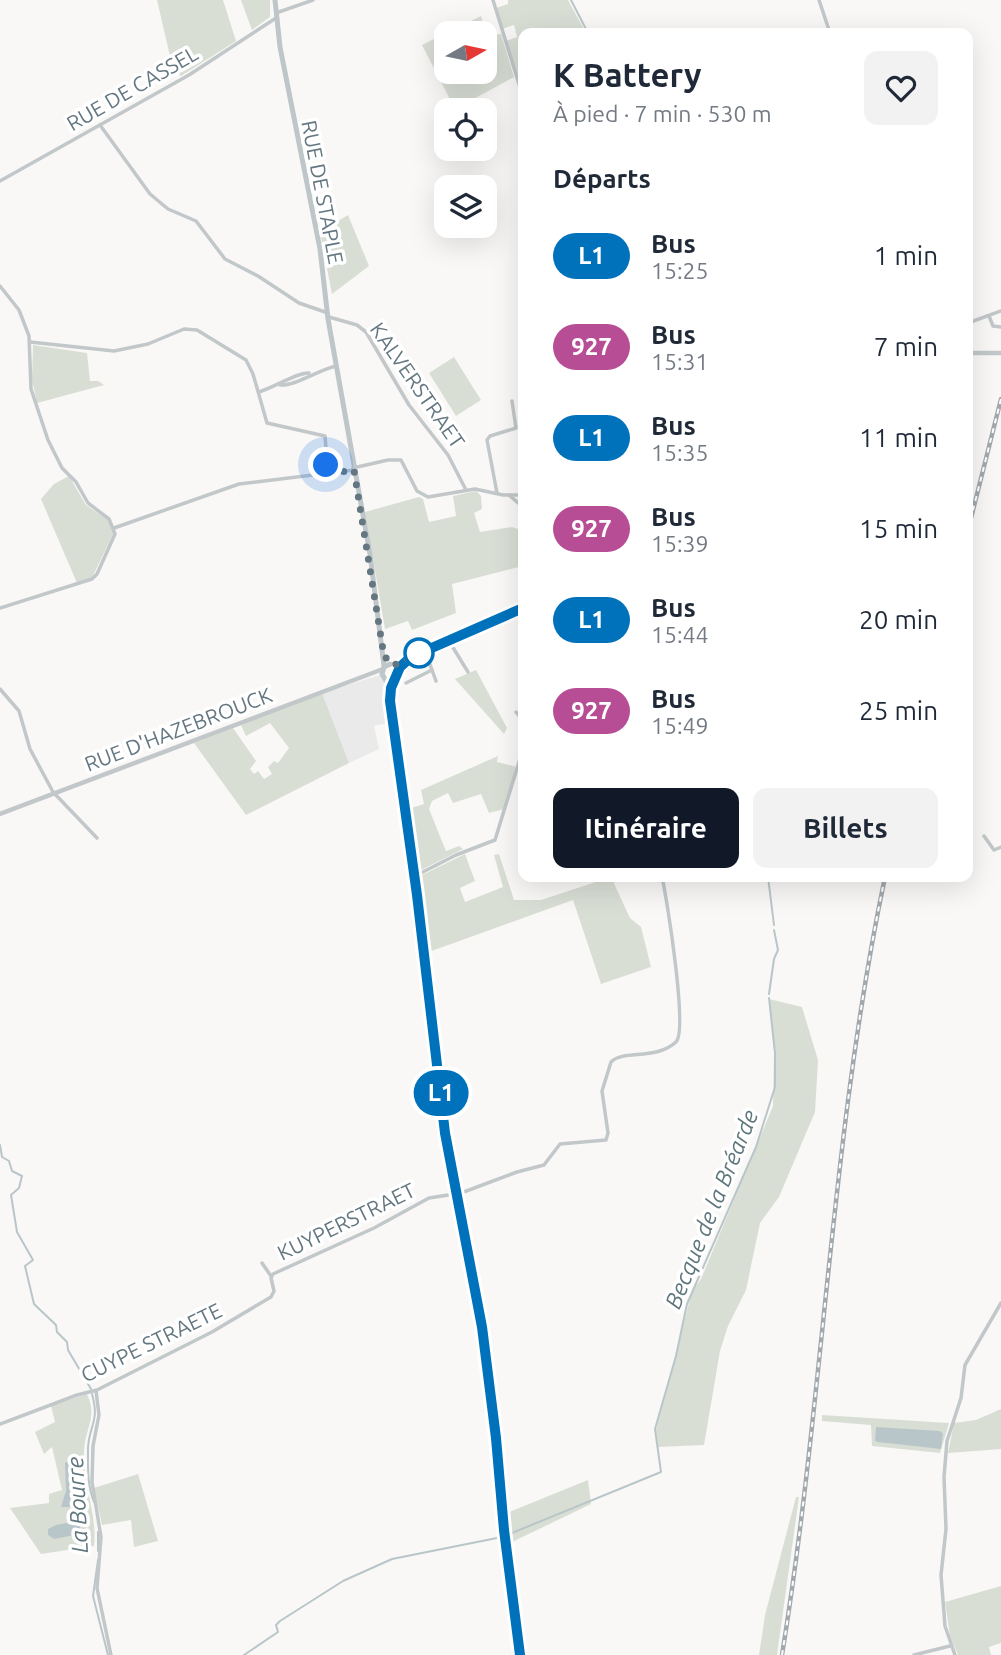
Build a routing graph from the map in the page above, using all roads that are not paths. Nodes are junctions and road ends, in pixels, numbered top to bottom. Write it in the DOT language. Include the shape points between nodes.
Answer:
graph roads {
  1 [pos="275,0"];
  2 [pos="313,0"];
  3 [pos="493,0"];
  4 [pos="819,0"];
  5 [pos="276,16"];
  6 [pos="828,28"];
  7 [pos="518,81"];
  8 [pos="100,125"];
  9 [pos="0,181"];
  10 [pos="0,286"];
  11 [pos="1001,311"];
  12 [pos="328,315"];
  13 [pos="989,316"];
  14 [pos="973,321"];
  15 [pos="1001,327"];
  16 [pos="30,342"];
  17 [pos="973,353"];
  18 [pos="1001,353"];
  19 [pos="336,366"];
  20 [pos="258,392"];
  21 [pos="512,401"];
  22 [pos="353,468"];
  23 [pos="328,474"];
  24 [pos="466,490"];
  25 [pos="497,493"];
  26 [pos="509,495"];
  27 [pos="518,495"];
  28 [pos="518,503"];
  29 [pos="114,528"];
  30 [pos="0,608"];
  31 [pos="518,610"];
  32 [pos="449,641"];
  33 [pos="425,651"];
  34 [pos="383,652"];
  35 [pos="411,657"];
  36 [pos="393,665"];
  37 [pos="383,670"];
  38 [pos="432,670"];
  39 [pos="468,672"];
  40 [pos="397,676"];
  41 [pos="387,680"];
  42 [pos="436,681"];
  43 [pos="407,683"];
  44 [pos="0,689"];
  45 [pos="390,699"];
  46 [pos="516,712"];
  47 [pos="518,714"];
  48 [pos="518,766"];
  49 [pos="54,793"];
  50 [pos="0,814"];
  51 [pos="984,836"];
  52 [pos="97,838"];
  53 [pos="1001,847"];
  54 [pos="415,876"];
  55 [pos="663,882"];
  56 [pos="457,1194"];
  57 [pos="262,1263"];
  58 [pos="271,1276"];
  59 [pos="272,1297"];
  60 [pos="1001,1303"];
  61 [pos="96,1391"];
  62 [pos="0,1424"];
  63 [pos="950,1646"];
  64 [pos="111,1655"];
  65 [pos="520,1655"];
  66 [pos="914,1655"];
  67 [pos="955,1655"];
  1 -- 5 [label="main road, RUE DE STAPLE"];
  2 -- 5 [label="street, RUE DE CASSEL"];
  3 -- 7 [label="street"];
  4 -- 6 [label="street"];
  5 -- 8 [label="street, RUE DE CASSEL" via="200,69"];
  5 -- 12 [label="main road, RUE DE STAPLE" via="320,243"];
  8 -- 9 [label="street, RUE DE CASSEL"];
  8 -- 12 [label="street, KALVERSTRAET" via="150,194 168,209 195,221 225,259"];
  10 -- 16 [label="street" via="20,313"];
  11 -- 13 [label="street"];
  12 -- 19 [label="main road, RUE DE STAPLE"];
  12 -- 24 [label="street, KALVERSTRAET" via="367,333"];
  13 -- 14 [label="street"];
  13 -- 15 [label="street" via="993,325"];
  16 -- 20 [label="street" via="114,351 195,329 244,359"];
  16 -- 29 [label="street" via="30,387 47,438 87,502 106,515"];
  17 -- 18 [label="street"];
  19 -- 20 [label="street" via="300,373"];
  19 -- 22 [label="main road, RUE DE STAPLE"];
  20 -- 23 [label="street" via="267,423 325,436"];
  21 -- 25 [label="street" via="516,428 487,440"];
  22 -- 23 [label="street"];
  22 -- 24 [label="street" via="397,459 424,496"];
  22 -- 34 [label="main road, RUE DE STAPLE"];
  23 -- 29 [label="street" via="239,484"];
  24 -- 25 [label="street"];
  25 -- 26 [label="street"];
  26 -- 27 [label="street"];
  26 -- 28 [label="street"];
  29 -- 30 [label="street" via="113,541 94,578"];
  31 -- 32 [label="street"];
  32 -- 33 [label="street"];
  32 -- 39 [label="street"];
  33 -- 35 [label="street"];
  33 -- 38 [label="street"];
  34 -- 36 [label="main road, RUE DE STAPLE"];
  34 -- 37 [label="main road, RUE DE STAPLE"];
  35 -- 36 [label="street"];
  35 -- 40 [label="street"];
  36 -- 37 [label="main road"];
  36 -- 40 [label="main road, RUE DE STAPLE"];
  37 -- 41 [label="main road"];
  37 -- 49 [label="street, RUE D'HAZEBROUCK"];
  38 -- 42 [label="street"];
  38 -- 43 [label="street"];
  40 -- 41 [label="main road"];
  40 -- 45 [label="main road"];
  41 -- 45 [label="main road"];
  44 -- 49 [label="street" via="20,713 30,749"];
  45 -- 54 [label="main road"];
  46 -- 47 [label="street"];
  48 -- 54 [label="street" via="496,839"];
  49 -- 50 [label="street, RUE D'HAZEBROUCK"];
  49 -- 52 [label="street"];
  51 -- 53 [label="street" via="994,850"];
  54 -- 56 [label="main road" via="445,1133"];
  55 -- 56 [label="street, KUYPERSTRAET" via="680,1002 678,1040 653,1055 612,1061 603,1088 606,1140 560,1144 544,1165"];
  56 -- 58 [label="street, KUYPERSTRAET" via="427,1199"];
  56 -- 65 [label="main road" via="482,1327"];
  57 -- 58 [label="street"];
  58 -- 59 [label="street, KUYPERSTRAET"];
  59 -- 61 [label="street, CUYPE STRAETE"];
  60 -- 63 [label="street" via="965,1365 961,1398 947,1441 941,1571"];
  61 -- 62 [label="street, CUYPE STRAETE"];
  61 -- 64 [label="street" via="99,1415 92,1482 101,1533 97,1592"];
  63 -- 66 [label="street"];
  63 -- 67 [label="street"];
}
